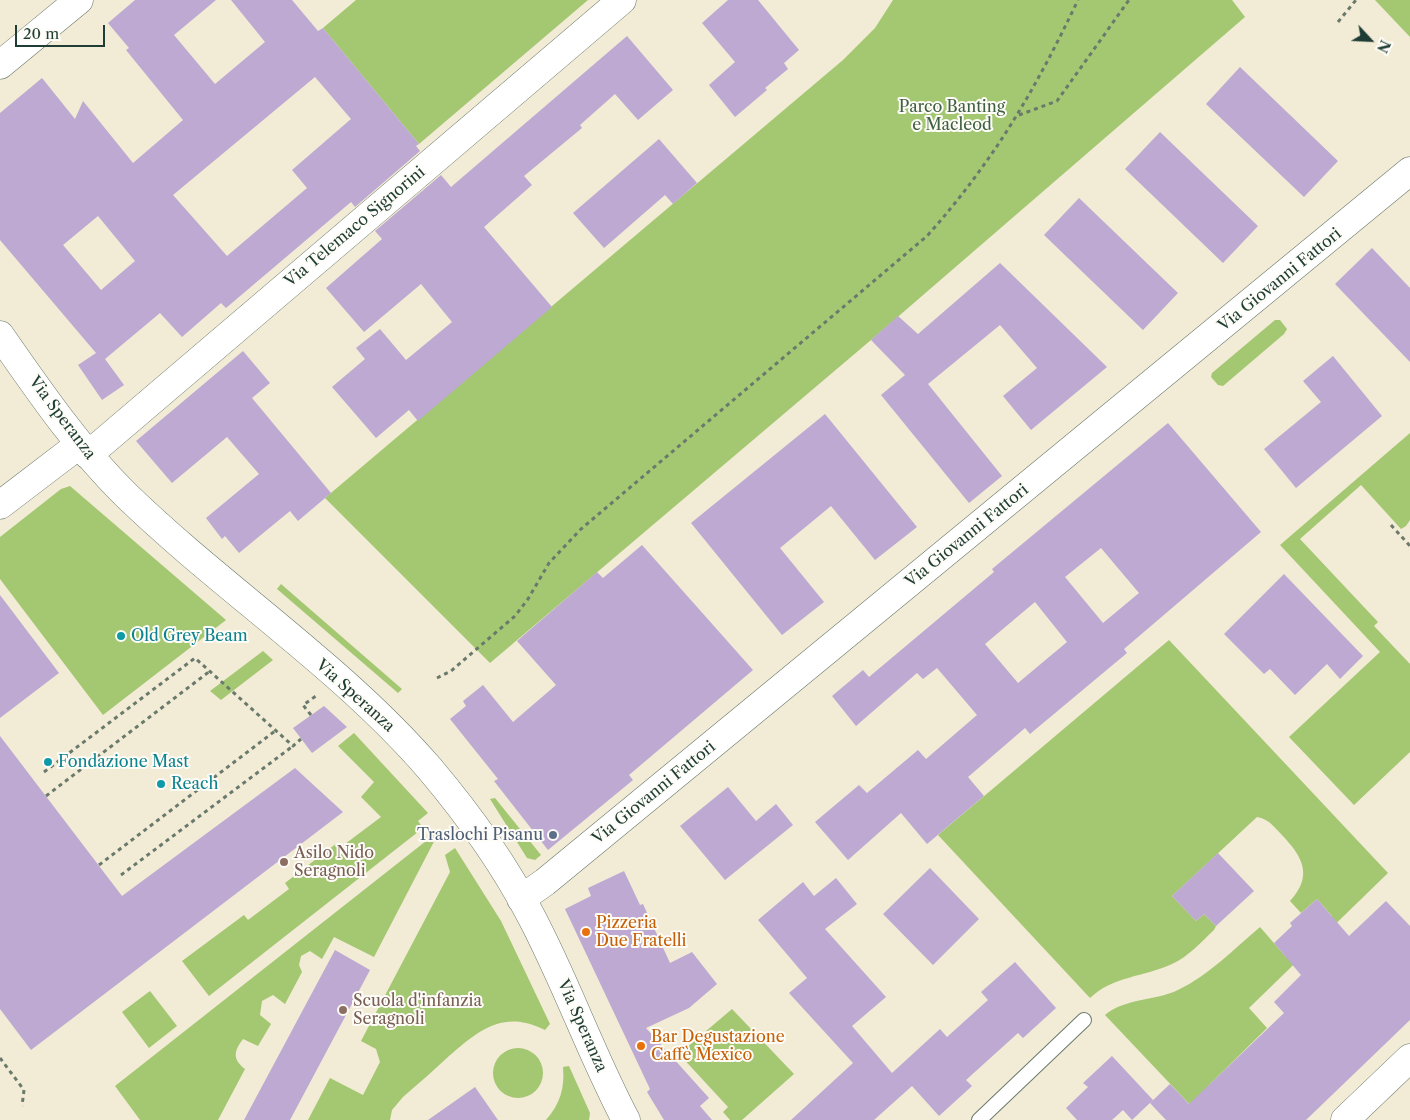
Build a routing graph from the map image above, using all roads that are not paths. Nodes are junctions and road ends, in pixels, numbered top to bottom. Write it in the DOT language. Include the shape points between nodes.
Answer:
graph roads {
  1 [pos="78,0"];
  2 [pos="622,0"];
  3 [pos="0,66"];
  4 [pos="1410,171"];
  5 [pos="0,335"];
  6 [pos="84,450"];
  7 [pos="0,505"];
  8 [pos="522,899"];
  9 [pos="1084,1020"];
  10 [pos="1410,1058"];
  11 [pos="621,1118"];
  12 [pos="979,1120"];
  13 [pos="1345,1120"];
  1 -- 3 [label="street"];
  2 -- 6 [label="street, Via Telemaco Signorini"];
  4 -- 8 [label="street, Via Giovanni Fattori"];
  5 -- 6 [label="street, Via Speranza"];
  6 -- 7 [label="street, Via Telemaco Signorini"];
  6 -- 8 [label="street, Via Speranza" via="148,515 340,680 414,750 481,835"];
  8 -- 11 [label="street, Via Speranza"];
  9 -- 12 [label="lane"];
  10 -- 13 [label="street"];
}
